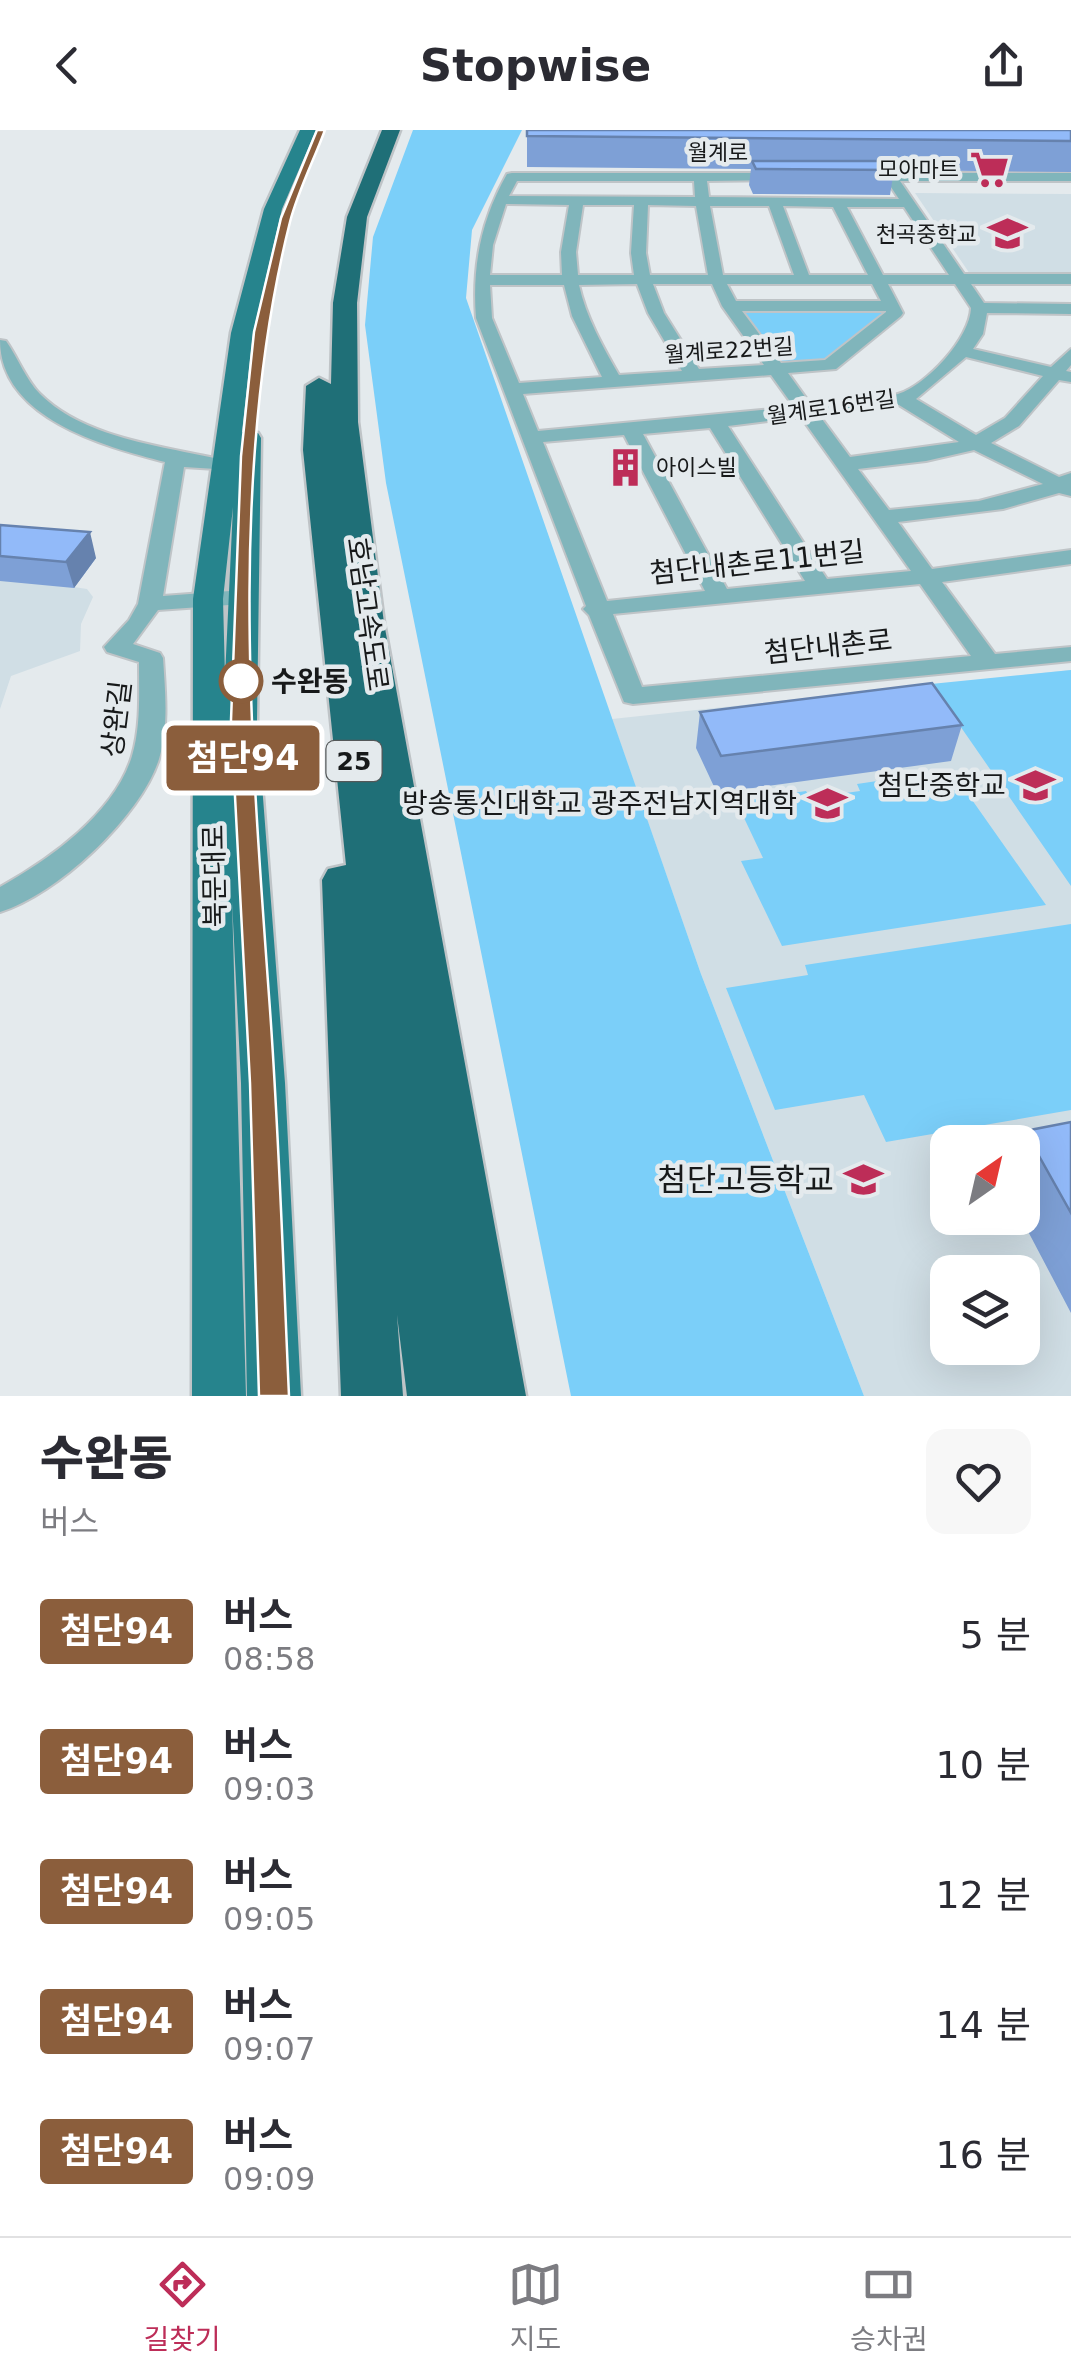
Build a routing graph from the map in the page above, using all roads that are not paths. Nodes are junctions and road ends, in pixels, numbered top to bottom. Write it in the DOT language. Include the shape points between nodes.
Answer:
graph roads {
  1 [pos="370,130"];
  2 [pos="390,130"];
  3 [pos="310,139"];
  4 [pos="700,177"];
  5 [pos="795,177"];
  6 [pos="852,177"];
  7 [pos="891,177"];
  8 [pos="1071,177"];
  9 [pos="500,200"];
  10 [pos="577,202"];
  11 [pos="641,202"];
  12 [pos="703,202"];
  13 [pos="774,202"];
  14 [pos="838,202"];
  15 [pos="908,203"];
  16 [pos="569,278"];
  17 [pos="641,278"];
  18 [pos="714,278"];
  19 [pos="803,278"];
  20 [pos="958,278"];
  21 [pos="1071,278"];
  22 [pos="878,279"];
  23 [pos="480,280"];
  24 [pos="730,306"];
  25 [pos="892,306"];
  26 [pos="978,308"];
  27 [pos="1071,309"];
  28 [pos="0,345"];
  29 [pos="961,351"];
  30 [pos="1071,354"];
  31 [pos="777,369"];
  32 [pos="694,375"];
  33 [pos="1062,375"];
  34 [pos="613,381"];
  35 [pos="510,388"];
  36 [pos="902,398"];
  37 [pos="806,411"];
  38 [pos="716,422"];
  39 [pos="631,430"];
  40 [pos="530,437"];
  41 [pos="974,442"];
  42 [pos="176,460"];
  43 [pos="844,464"];
  44 [pos="225,466"];
  45 [pos="1067,485"];
  46 [pos="882,517"];
  47 [pos="1071,557"];
  48 [pos="926,577"];
  49 [pos="820,585"];
  50 [pos="719,595"];
  51 [pos="243,596"];
  52 [pos="208,599"];
  53 [pos="150,604"];
  54 [pos="595,609"];
  55 [pos="336,628"];
  56 [pos="1071,651"];
  57 [pos="986,660"];
  58 [pos="0,900"];
  59 [pos="219,1396"];
  60 [pos="274,1396"];
  61 [pos="372,1396"];
  62 [pos="438,1396"];
  63 [pos="495,1396"];
  1 -- 55 [label="highway, 호남고속도로 / 25" via="336,214 321,308 318,450"];
  2 -- 63 [label="highway, 호남고속도로 / 25" via="357,217 345,303 344,422 366,623"];
  3 -- 44 [label="main road, 북문대로" via="273,209 242,333"];
  3 -- 51 [label="main road, 북문대로" via="260,332 249,424"];
  4 -- 5 [label="street, 월계로"];
  4 -- 9 [label="street, 월계로" via="512,177"];
  4 -- 12 [label="street, 첨단내촌로11번길"];
  6 -- 7 [label="street"];
  7 -- 8 [label="street"];
  7 -- 15 [label="street"];
  9 -- 10 [label="street, 월계로"];
  9 -- 23 [label="street" via="483,246"];
  10 -- 11 [label="street, 월계로"];
  10 -- 16 [label="street" via="567,238"];
  11 -- 12 [label="street, 월계로"];
  11 -- 17 [label="street" via="635,238"];
  12 -- 13 [label="street, 월계로"];
  12 -- 18 [label="street, 첨단내촌로11번길"];
  13 -- 14 [label="street, 월계로"];
  13 -- 19 [label="street"];
  14 -- 15 [label="street, 월계로"];
  14 -- 22 [label="street"];
  15 -- 20 [label="street"];
  16 -- 17 [label="street"];
  16 -- 23 [label="street"];
  16 -- 34 [label="street" via="584,329"];
  17 -- 18 [label="street"];
  17 -- 32 [label="street"];
  18 -- 19 [label="street"];
  18 -- 24 [label="street, 첨단내촌로11번길"];
  19 -- 22 [label="street"];
  20 -- 21 [label="street"];
  20 -- 22 [label="street"];
  20 -- 26 [label="street"];
  22 -- 25 [label="street"];
  23 -- 35 [label="street" via="484,318"];
  24 -- 25 [label="street"];
  24 -- 31 [label="street, 첨단내촌로11번길"];
  25 -- 31 [label="street, 월계로22번길" via="896,313 830,365"];
  26 -- 27 [label="street"];
  26 -- 29 [label="street, 월계로16번길" via="981,323"];
  28 -- 42 [label="street" via="37,402"];
  29 -- 33 [label="street"];
  29 -- 36 [label="street, 월계로16번길"];
  30 -- 33 [label="street"];
  31 -- 32 [label="street, 월계로22번길"];
  31 -- 37 [label="street, 첨단내촌로11번길"];
  32 -- 34 [label="street, 월계로22번길"];
  33 -- 41 [label="street" via="1006,427"];
  34 -- 35 [label="street, 월계로22번길"];
  35 -- 40 [label="street"];
  36 -- 37 [label="street, 월계로16번길"];
  36 -- 41 [label="street"];
  37 -- 38 [label="street, 월계로16번길"];
  37 -- 43 [label="street, 첨단내촌로11번길"];
  38 -- 39 [label="street, 월계로16번길"];
  38 -- 49 [label="street, 월계로16번길"];
  39 -- 40 [label="street, 월계로16번길"];
  39 -- 50 [label="street"];
  40 -- 54 [label="street"];
  41 -- 43 [label="street" via="916,457"];
  41 -- 45 [label="street"];
  42 -- 44 [label="street"];
  42 -- 53 [label="street, 상완길"];
  43 -- 46 [label="street, 첨단내촌로11번길"];
  44 -- 52 [label="main road, 북문대로"];
  45 -- 46 [label="street, 첨단내촌로11번길" via="975,508"];
  46 -- 48 [label="street, 첨단내촌로11번길"];
  47 -- 48 [label="street, 첨단내촌로11번길"];
  48 -- 49 [label="street, 첨단내촌로11번길"];
  48 -- 57 [label="street, 첨단내촌로11번길"];
  49 -- 50 [label="street, 첨단내촌로11번길"];
  50 -- 54 [label="street, 첨단내촌로11번길"];
  51 -- 52 [label="street"];
  51 -- 60 [label="main road, 북문대로" via="240,720"];
  52 -- 53 [label="street"];
  52 -- 59 [label="main road, 북문대로"];
  53 -- 58 [label="street, 상완길" via="116,646 151,658 152,711 140,772 123,800 70,852"];
  54 -- 57 [label="street, 첨단내촌로" via="632,696"];
  55 -- 61 [label="highway" via="329,724 348,931"];
  55 -- 62 [label="highway, 호남고속도로 / 25"];
  56 -- 57 [label="street, 첨단내촌로"];
}
